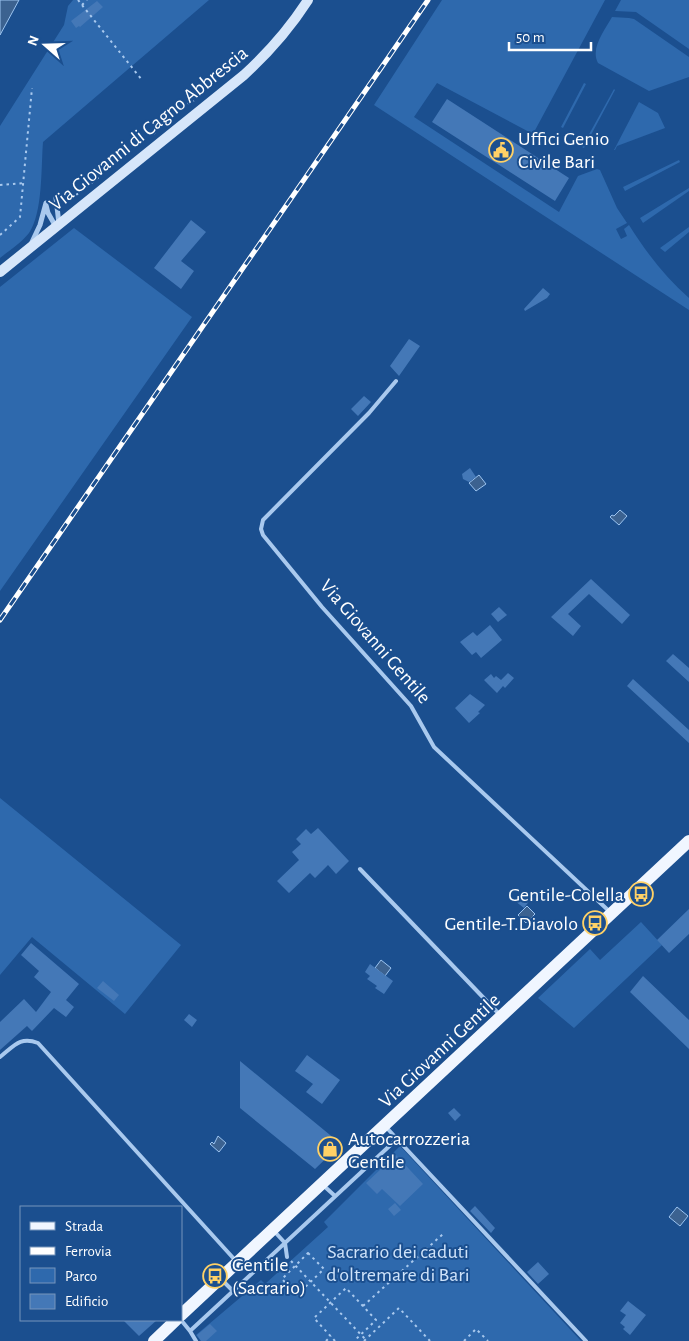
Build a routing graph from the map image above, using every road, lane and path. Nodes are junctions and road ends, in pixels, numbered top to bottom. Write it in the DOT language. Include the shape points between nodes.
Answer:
graph roads {
  1 [pos="78,0"];
  2 [pos="87,0"];
  3 [pos="308,0"];
  4 [pos="82,5"];
  5 [pos="142,80"];
  6 [pos="32,88"];
  7 [pos="201,99"];
  8 [pos="154,134"];
  9 [pos="112,168"];
  10 [pos="24,183"];
  11 [pos="0,186"];
  12 [pos="67,190"];
  13 [pos="56,198"];
  14 [pos="58,225"];
  15 [pos="0,234"];
  16 [pos="22,255"];
  17 [pos="0,272"];
  18 [pos="396,381"];
  19 [pos="689,841"];
  20 [pos="360,868"];
  21 [pos="612,914"];
  22 [pos="502,1017"];
  23 [pos="0,1057"];
  24 [pos="385,1126"];
  25 [pos="397,1139"];
  26 [pos="322,1184"];
  27 [pos="335,1196"];
  28 [pos="273,1230"];
  29 [pos="443,1234"];
  30 [pos="285,1243"];
  31 [pos="287,1257"];
  32 [pos="238,1263"];
  33 [pos="296,1266"];
  34 [pos="221,1278"];
  35 [pos="311,1282"];
  36 [pos="233,1291"];
  37 [pos="330,1302"];
  38 [pos="363,1306"];
  39 [pos="182,1314"];
  40 [pos="175,1321"];
  41 [pos="182,1321"];
  42 [pos="190,1332"];
  43 [pos="361,1334"];
  44 [pos="331,1336"];
  45 [pos="366,1340"];
  46 [pos="154,1341"];
  47 [pos="196,1341"];
  48 [pos="326,1341"];
  49 [pos="335,1341"];
  50 [pos="354,1341"];
  51 [pos="430,1341"];
  52 [pos="464,1341"];
  53 [pos="488,1341"];
  54 [pos="586,1341"];
  1 -- 4 [label="path"];
  2 -- 4 [label="path"];
  3 -- 14 [label="main road, Via Giovanni di Cagno Abbrescia" via="274,45 244,75"];
  4 -- 5 [label="path"];
  6 -- 10 [label="path"];
  7 -- 8 [label="path" via="187,103"];
  9 -- 12 [label="path" via="72,199 63,197"];
  10 -- 11 [label="path"];
  10 -- 15 [label="path" via="20,217"];
  13 -- 14 [label="street"];
  14 -- 16 [label="main road, Via Giovanni di Cagno Abbrescia"];
  14 -- 16 [label="street" via="48,213 46,203 34,240"];
  16 -- 17 [label="main road, Via Giovanni di Cagno Abbrescia"];
  18 -- 21 [label="lane, Via Giovanni Gentile" via="369,414 263,520 263,535 322,607 411,706 434,747"];
  19 -- 21 [label="main road, Via Giovanni Gentile"];
  20 -- 22 [label="lane"];
  21 -- 22 [label="main road, Via Giovanni Gentile"];
  22 -- 24 [label="main road, Via Giovanni Gentile"];
  23 -- 32 [label="lane" via="18,1042 28,1039 38,1043"];
  24 -- 25 [label="lane"];
  24 -- 26 [label="main road, Via Giovanni Gentile"];
  25 -- 27 [label="lane"];
  25 -- 54 [label="lane"];
  26 -- 27 [label="lane"];
  26 -- 28 [label="main road, Via Giovanni Gentile"];
  27 -- 30 [label="lane"];
  28 -- 30 [label="lane"];
  28 -- 32 [label="main road, Via Giovanni Gentile"];
  29 -- 38 [label="path"];
  30 -- 31 [label="lane"];
  30 -- 36 [label="lane"];
  31 -- 33 [label="path"];
  32 -- 34 [label="main road, Via Giovanni Gentile"];
  33 -- 35 [label="path"];
  33 -- 35 [label="path" via="308,1253 324,1269"];
  33 -- 35 [label="path" via="282,1280 297,1295"];
  34 -- 36 [label="lane"];
  34 -- 39 [label="main road, Via Giovanni Gentile"];
  35 -- 37 [label="path"];
  36 -- 42 [label="lane"];
  37 -- 38 [label="path" via="346,1288"];
  37 -- 43 [label="path"];
  37 -- 44 [label="path" via="314,1318"];
  38 -- 43 [label="path" via="376,1320"];
  40 -- 46 [label="main road"];
  41 -- 42 [label="lane"];
  42 -- 47 [label="lane"];
  43 -- 45 [label="path"];
  43 -- 50 [label="path"];
  44 -- 48 [label="path"];
  44 -- 49 [label="path"];
  45 -- 51 [label="path" via="399,1308"];
  52 -- 53 [label="path" via="476,1329"];
}
